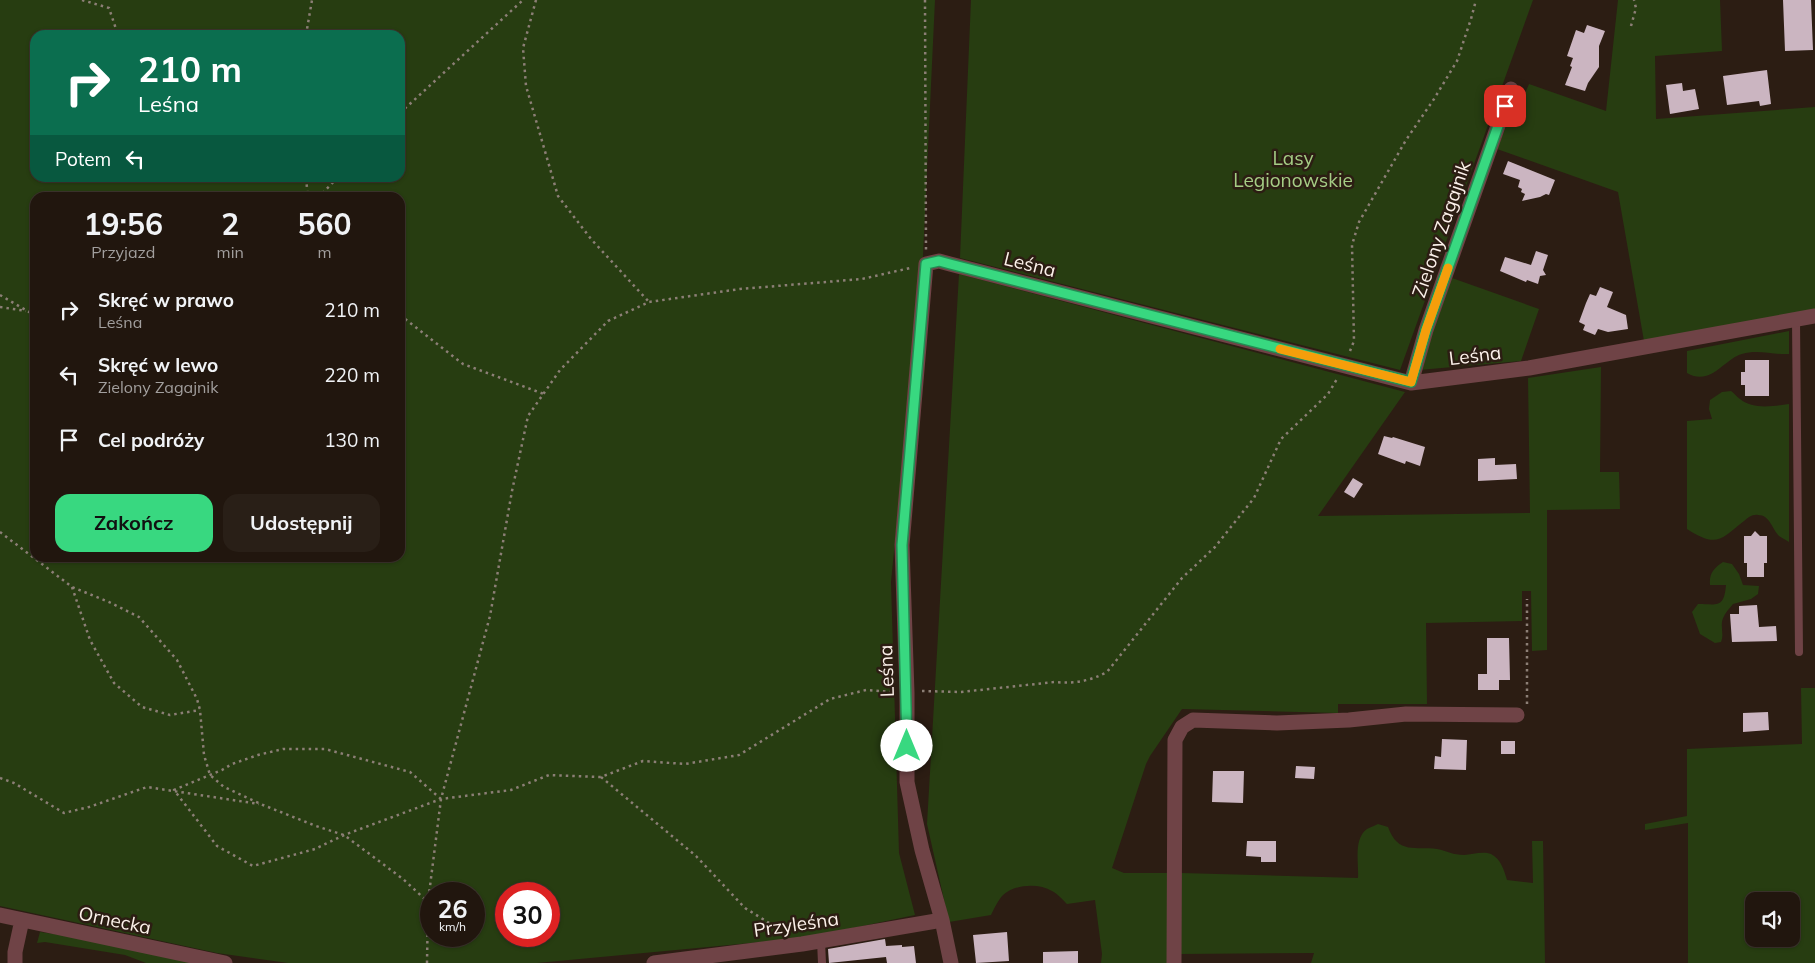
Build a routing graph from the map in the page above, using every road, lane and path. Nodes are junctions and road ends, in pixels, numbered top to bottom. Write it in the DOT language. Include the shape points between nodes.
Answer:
graph roads {
  1 [pos="82,0"];
  2 [pos="312,0"];
  3 [pos="522,0"];
  4 [pos="536,0"];
  5 [pos="925,0"];
  6 [pos="1476,0"];
  7 [pos="1634,0"];
  8 [pos="1632,26"];
  9 [pos="116,30"];
  10 [pos="307,30"];
  11 [pos="1511,89"];
  12 [pos="405,108"];
  13 [pos="333,182"];
  14 [pos="324,192"];
  15 [pos="926,264"];
  16 [pos="0,296"];
  17 [pos="649,302"];
  18 [pos="0,307"];
  19 [pos="29,312"];
  20 [pos="1815,316"];
  21 [pos="405,319"];
  22 [pos="1796,320"];
  23 [pos="1344,366"];
  24 [pos="1411,382"];
  25 [pos="544,394"];
  26 [pos="0,532"];
  27 [pos="30,555"];
  28 [pos="39,562"];
  29 [pos="72,587"];
  30 [pos="1527,599"];
  31 [pos="1798,652"];
  32 [pos="907,693"];
  33 [pos="200,710"];
  34 [pos="1517,715"];
  35 [pos="210,774"];
  36 [pos="601,776"];
  37 [pos="0,778"];
  38 [pos="174,790"];
  39 [pos="441,799"];
  40 [pos="263,805"];
  41 [pos="344,835"];
  42 [pos="431,882"];
  43 [pos="420,895"];
  44 [pos="0,915"];
  45 [pos="22,920"];
  46 [pos="942,920"];
  47 [pos="821,941"];
  48 [pos="802,944"];
  49 [pos="428,947"];
  50 [pos="15,963"];
  51 [pos="223,963"];
  52 [pos="428,963"];
  53 [pos="654,963"];
  54 [pos="822,963"];
  55 [pos="950,963"];
  56 [pos="1174,963"];
  1 -- 9 [label="path" via="109,8"];
  2 -- 10 [label="path"];
  3 -- 12 [label="path"];
  4 -- 17 [label="path" via="523,48 526,86 558,196 590,239"];
  5 -- 15 [label="path"];
  6 -- 23 [label="path" via="1457,61 1359,222 1352,245 1354,341"];
  7 -- 8 [label="path" via="1636,8"];
  11 -- 24 [label="street, Zielony Zagajnik" via="1426,330"];
  13 -- 14 [label="path"];
  15 -- 17 [label="path" via="862,278 740,289"];
  15 -- 23 [label="street, Leśna" via="939,261"];
  15 -- 32 [label="street, Leśna" via="902,545"];
  16 -- 19 [label="path"];
  17 -- 25 [label="path" via="608,321 560,370"];
  18 -- 19 [label="path"];
  20 -- 22 [label="street, Leśna"];
  21 -- 25 [label="path" via="463,364"];
  22 -- 24 [label="street, Leśna" via="1529,368"];
  22 -- 31 [label="lane"];
  23 -- 24 [label="street, Leśna"];
  23 -- 32 [label="path" via="1328,394 1280,439 1254,498 1215,547 1182,578 1107,672 1092,680 1070,684 1055,682 961,692 930,690"];
  25 -- 39 [label="path" via="528,416 490,616"];
  26 -- 27 [label="path"];
  28 -- 29 [label="path"];
  29 -- 33 [label="path" via="139,617 177,660"];
  29 -- 33 [label="path" via="90,640 114,682 142,707 170,715"];
  30 -- 34 [label="path" via="1528,697 1525,707"];
  32 -- 36 [label="path" via="866,690 830,699 739,755 685,764 642,761"];
  32 -- 46 [label="street, Leśna" via="907,782"];
  33 -- 35 [label="path" via="204,755"];
  34 -- 56 [label="street" via="1406,714 1277,723 1194,720 1182,727 1175,740"];
  35 -- 38 [label="path"];
  35 -- 39 [label="path" via="283,749 325,749 410,772"];
  35 -- 40 [label="path" via="224,787"];
  36 -- 39 [label="path" via="549,775 511,790"];
  36 -- 48 [label="path" via="696,856 745,908"];
  37 -- 38 [label="path" via="64,813 148,786"];
  38 -- 40 [label="path"];
  38 -- 41 [label="path" via="217,846 253,866 315,850"];
  39 -- 41 [label="path"];
  39 -- 42 [label="path"];
  40 -- 41 [label="path"];
  41 -- 43 [label="path"];
  44 -- 45 [label="street, Ornecka"];
  45 -- 50 [label="street"];
  45 -- 51 [label="street, Ornecka"];
  46 -- 47 [label="street, Przyleśna"];
  46 -- 55 [label="street, Leśna"];
  47 -- 48 [label="street, Przyleśna"];
  47 -- 54 [label="lane"];
  48 -- 53 [label="street, Przyleśna"];
  49 -- 52 [label="path"];
}
